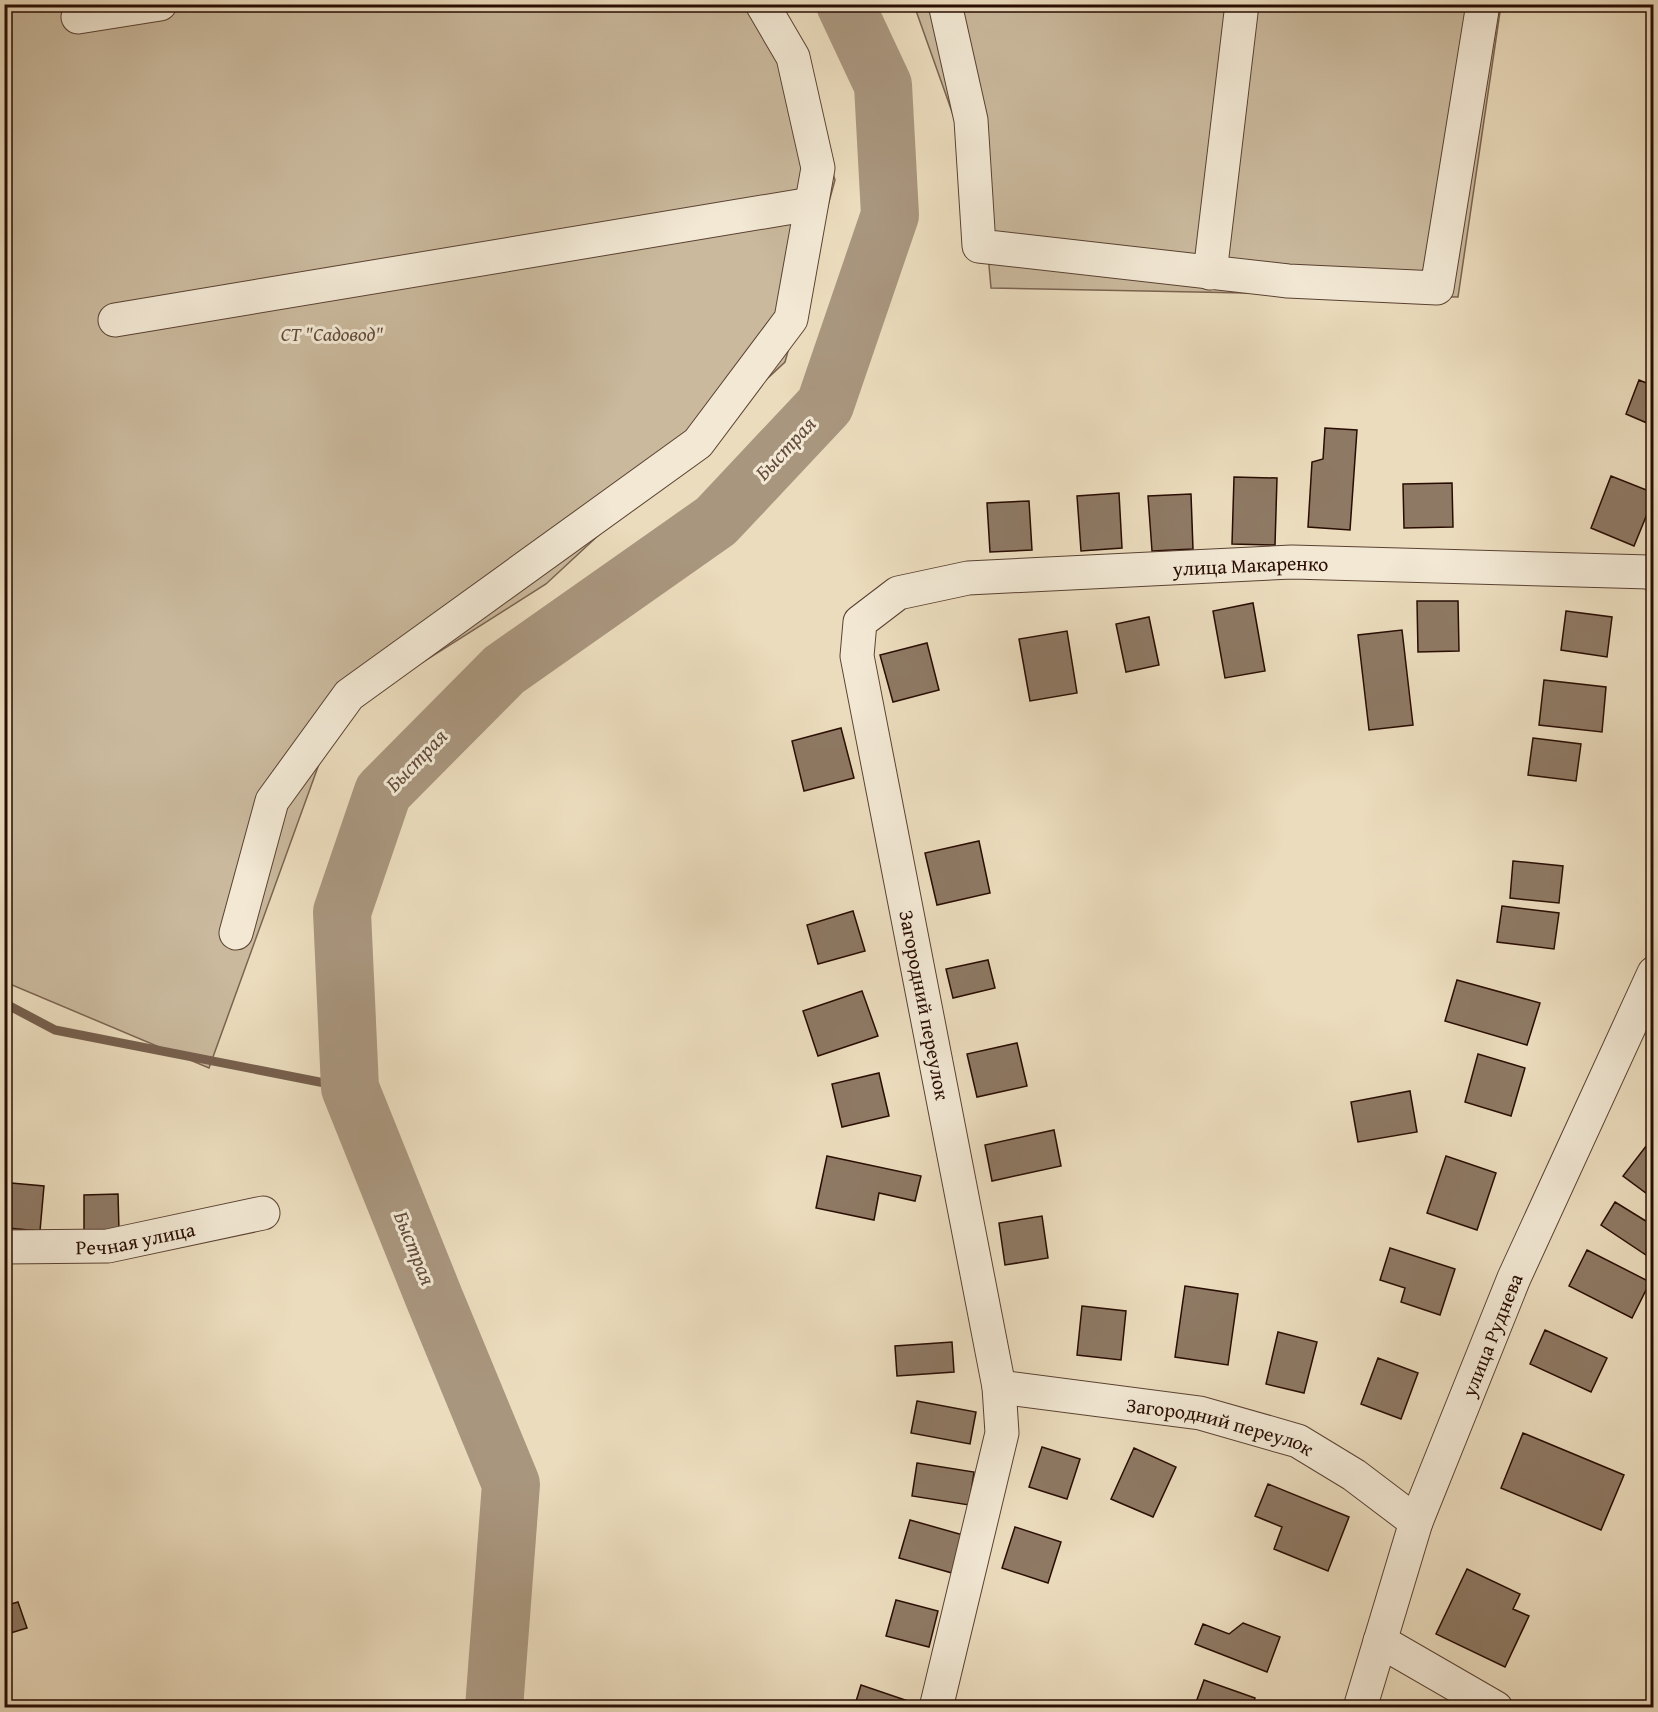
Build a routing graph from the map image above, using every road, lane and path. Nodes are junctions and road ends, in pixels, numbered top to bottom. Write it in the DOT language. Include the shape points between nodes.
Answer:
graph roads {
  1 [pos="160,4"];
  2 [pos="762,4"];
  3 [pos="945,4"];
  4 [pos="1242,4"];
  5 [pos="1483,4"];
  6 [pos="78,17"];
  7 [pos="811,204"];
  8 [pos="1210,273"];
  9 [pos="115,320"];
  10 [pos="1652,572"];
  11 [pos="860,622"];
  12 [pos="236,933"];
  13 [pos="1653,973"];
  14 [pos="263,1213"];
  15 [pos="4,1247"];
  16 [pos="999,1387"];
  17 [pos="1416,1522"];
  18 [pos="1380,1641"];
  19 [pos="936,1707"];
  20 [pos="1360,1707"];
  21 [pos="1496,1707"];
  1 -- 6 [label="street"];
  2 -- 7 [label="street" via="793,57 818,168"];
  3 -- 8 [label="street" via="971,120 979,246"];
  4 -- 8 [label="street"];
  5 -- 8 [label="street" via="1437,288"];
  7 -- 9 [label="street"];
  7 -- 12 [label="street" via="791,320 698,443 349,695 272,801"];
  10 -- 11 [label="street, улица Макаренко" via="1292,562 968,578 898,593"];
  11 -- 16 [label="street, Загородний переулок" via="857,656"];
  13 -- 17 [label="street, улица Руднева" via="1514,1278"];
  14 -- 15 [label="street, Речная улица" via="108,1246"];
  16 -- 17 [label="street, Загородний переулок" via="1200,1413 1298,1441 1354,1475"];
  16 -- 19 [label="street, Загородний переулок" via="1002,1433"];
  17 -- 18 [label="street, улица Руднева"];
  18 -- 20 [label="street, улица Руднева"];
  18 -- 21 [label="street"];
}
